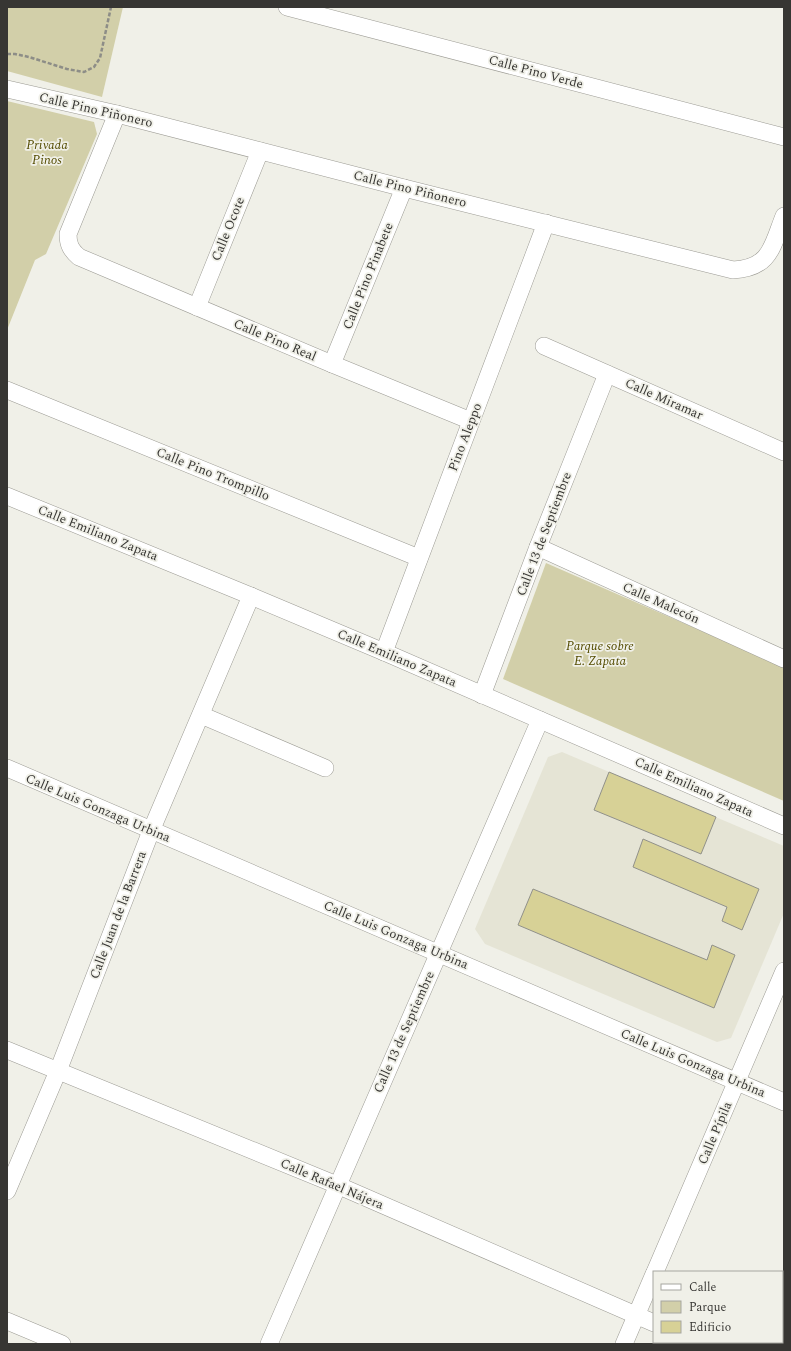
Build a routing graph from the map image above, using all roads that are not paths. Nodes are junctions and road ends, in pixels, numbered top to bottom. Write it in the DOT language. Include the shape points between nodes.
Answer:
graph roads {
  1 [pos="288,7"];
  2 [pos="7,90"];
  3 [pos="117,114"];
  4 [pos="784,136"];
  5 [pos="260,151"];
  6 [pos="404,188"];
  7 [pos="784,216"];
  8 [pos="546,223"];
  9 [pos="197,307"];
  10 [pos="544,346"];
  11 [pos="332,364"];
  12 [pos="607,374"];
  13 [pos="7,390"];
  14 [pos="471,421"];
  15 [pos="784,452"];
  16 [pos="7,496"];
  17 [pos="538,547"];
  18 [pos="419,558"];
  19 [pos="251,596"];
  20 [pos="384,652"];
  21 [pos="784,659"];
  22 [pos="482,695"];
  23 [pos="200,715"];
  24 [pos="540,720"];
  25 [pos="7,768"];
  26 [pos="325,768"];
  27 [pos="784,826"];
  28 [pos="151,831"];
  29 [pos="439,953"];
  30 [pos="784,971"];
  31 [pos="7,1050"];
  32 [pos="58,1071"];
  33 [pos="737,1082"];
  34 [pos="784,1102"];
  35 [pos="337,1185"];
  36 [pos="7,1191"];
  37 [pos="655,1271"];
  38 [pos="653,1275"];
  39 [pos="636,1315"];
  40 [pos="7,1321"];
  41 [pos="653,1323"];
  42 [pos="62,1344"];
  43 [pos="269,1344"];
  44 [pos="624,1344"];
  1 -- 4 [label="street, Calle Pino Verde"];
  2 -- 3 [label="street, Calle Pino Piñonero"];
  3 -- 5 [label="street, Calle Pino Piñonero"];
  3 -- 9 [label="street, Calle Pino Real" via="68,234 70,248 79,257"];
  5 -- 6 [label="street, Calle Pino Piñonero"];
  5 -- 9 [label="street, Calle Ocote"];
  6 -- 8 [label="street, Calle Pino Piñonero"];
  6 -- 11 [label="street, Calle Pino Pinabete"];
  7 -- 8 [label="street, Calle Pino Piñonero" via="769,253 764,259 757,265 734,270"];
  8 -- 14 [label="street, Pino Aleppo"];
  9 -- 11 [label="street, Calle Pino Real"];
  10 -- 12 [label="street, Calle Miramar"];
  11 -- 14 [label="street, Calle Pino Real"];
  12 -- 15 [label="street, Calle Miramar"];
  12 -- 17 [label="street, Calle 13 de Septiembre"];
  13 -- 18 [label="street, Calle Pino Trompillo"];
  14 -- 18 [label="street, Pino Aleppo"];
  16 -- 19 [label="street, Calle Emiliano Zapata"];
  17 -- 21 [label="street, Calle Malecón"];
  17 -- 22 [label="street, Calle 13 de Septiembre"];
  18 -- 20 [label="street, Pino Aleppo"];
  19 -- 20 [label="street, Calle Emiliano Zapata"];
  19 -- 23 [label="street, Calle Juan de la Barrera"];
  20 -- 22 [label="street, Calle Emiliano Zapata"];
  22 -- 24 [label="street, Calle Emiliano Zapata"];
  23 -- 26 [label="street"];
  23 -- 28 [label="street, Calle Juan de la Barrera"];
  24 -- 27 [label="street, Calle Emiliano Zapata"];
  24 -- 29 [label="street, Calle 13 de Septiembre"];
  25 -- 28 [label="street, Calle Luis Gonzaga Urbina"];
  28 -- 29 [label="street, Calle Luis Gonzaga Urbina"];
  28 -- 32 [label="street, Calle Juan de la Barrera"];
  29 -- 33 [label="street, Calle Luis Gonzaga Urbina"];
  29 -- 35 [label="street, Calle 13 de Septiembre"];
  30 -- 33 [label="street, Calle Pípila"];
  31 -- 32 [label="street, Calle Rafael Nájera"];
  32 -- 35 [label="street, Calle Rafael Nájera"];
  32 -- 36 [label="street, Calle Juan de la Barrera"];
  33 -- 34 [label="street, Calle Luis Gonzaga Urbina"];
  33 -- 37 [label="street, Calle Pípila"];
  35 -- 39 [label="street, Calle Rafael Nájera"];
  35 -- 43 [label="street, Calle 13 de Septiembre"];
  38 -- 39 [label="street, Calle Pípila"];
  39 -- 41 [label="street, Calle Rafael Nájera"];
  39 -- 44 [label="street, Calle Pípila"];
  40 -- 42 [label="street"];
}
